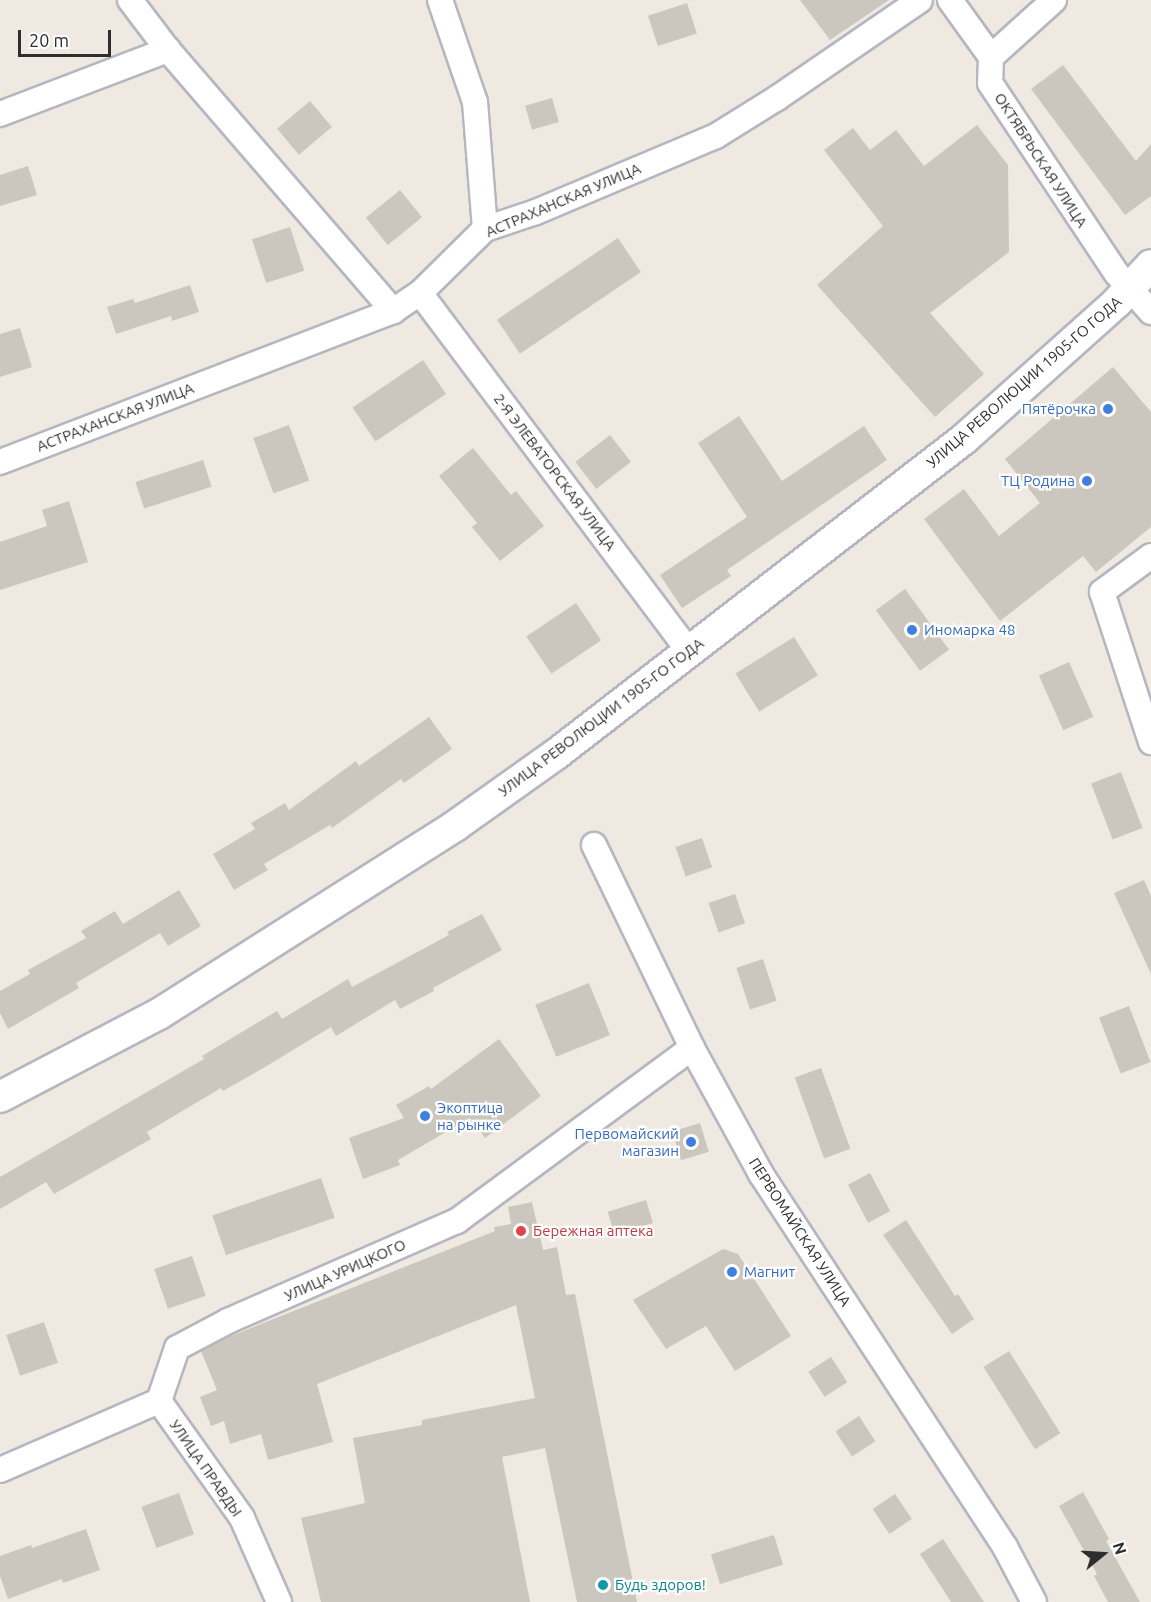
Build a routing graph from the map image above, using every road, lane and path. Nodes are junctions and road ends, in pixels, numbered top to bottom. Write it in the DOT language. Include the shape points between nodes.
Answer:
graph roads {
  1 [pos="130,0"];
  2 [pos="440,0"];
  3 [pos="920,0"];
  4 [pos="950,0"];
  5 [pos="1054,0"];
  6 [pos="168,50"];
  7 [pos="991,57"];
  8 [pos="0,114"];
  9 [pos="485,229"];
  10 [pos="1151,266"];
  11 [pos="1130,288"];
  12 [pos="420,293"];
  13 [pos="393,311"];
  14 [pos="1151,312"];
  15 [pos="0,462"];
  16 [pos="1151,556"];
  17 [pos="689,651"];
  18 [pos="1151,742"];
  19 [pos="594,845"];
  20 [pos="692,1048"];
  21 [pos="0,1097"];
  22 [pos="159,1401"];
  23 [pos="0,1470"];
  24 [pos="279,1602"];
  25 [pos="1034,1602"];
  1 -- 6 [label="street"];
  2 -- 9 [label="street" via="475,102"];
  3 -- 9 [label="street, АСТРАХАНСКАЯ УЛИЦА" via="716,136 536,212"];
  4 -- 7 [label="street"];
  5 -- 7 [label="street"];
  6 -- 8 [label="street"];
  6 -- 13 [label="street"];
  7 -- 11 [label="street, ОКТЯБРЬСКАЯ УЛИЦА" via="990,83"];
  9 -- 12 [label="street, АСТРАХАНСКАЯ УЛИЦА"];
  10 -- 11 [label="street, УЛИЦА РЕВОЛЮЦИИ 1905-ГО ГОДА"];
  11 -- 14 [label="street, ОКТЯБРЬСКАЯ УЛИЦА"];
  11 -- 17 [label="street, УЛИЦА РЕВОЛЮЦИИ 1905-ГО ГОДА" via="964,439"];
  12 -- 13 [label="street, АСТРАХАНСКАЯ УЛИЦА"];
  12 -- 17 [label="street, 2-Я ЭЛЕВАТОРСКАЯ УЛИЦА"];
  13 -- 15 [label="street, АСТРАХАНСКАЯ УЛИЦА"];
  16 -- 18 [label="street" via="1102,592"];
  17 -- 21 [label="street, УЛИЦА РЕВОЛЮЦИИ 1905-ГО ГОДА" via="555,755 455,826 159,1014"];
  19 -- 20 [label="street, ПЕРВОМАЙСКАЯ УЛИЦА"];
  20 -- 22 [label="street, УЛИЦА УРИЦКОГО" via="457,1221 177,1348"];
  20 -- 25 [label="street, ПЕРВОМАЙСКАЯ УЛИЦА" via="761,1174 1005,1548"];
  22 -- 23 [label="street"];
  22 -- 24 [label="street, УЛИЦА ПРАВДЫ" via="242,1518"];
}
